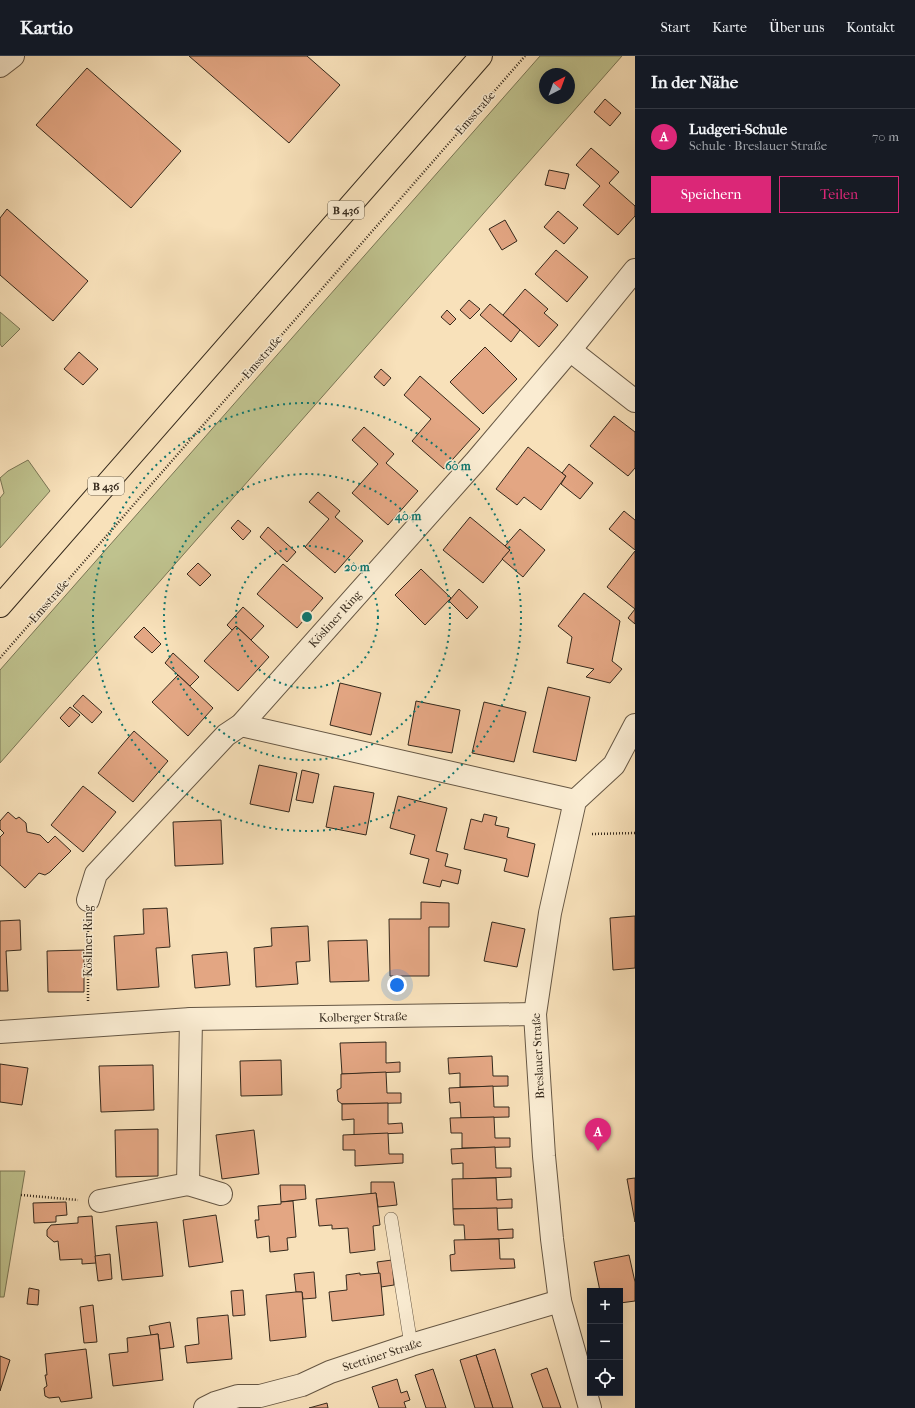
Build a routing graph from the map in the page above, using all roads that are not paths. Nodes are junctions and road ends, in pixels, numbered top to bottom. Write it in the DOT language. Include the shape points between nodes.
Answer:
graph roads {
  1 [pos="13,56"];
  2 [pos="481,56"];
  3 [pos="0,66"];
  4 [pos="635,270"];
  5 [pos="570,350"];
  6 [pos="635,401"];
  7 [pos="0,606"];
  8 [pos="241,725"];
  9 [pos="635,725"];
  10 [pos="575,801"];
  11 [pos="88,900"];
  12 [pos="535,1014"];
  13 [pos="191,1019"];
  14 [pos="0,1032"];
  15 [pos="188,1184"];
  16 [pos="221,1194"];
  17 [pos="100,1201"];
  18 [pos="391,1219"];
  19 [pos="560,1300"];
  20 [pos="412,1345"];
  21 [pos="205,1408"];
  22 [pos="590,1408"];
  1 -- 3 [label="street"];
  2 -- 7 [label="main road, B 436"];
  4 -- 5 [label="street, Kösliner Ring"];
  5 -- 6 [label="street"];
  5 -- 8 [label="street, Kösliner Ring" via="475,462"];
  8 -- 10 [label="street"];
  8 -- 11 [label="street, Kösliner Ring" via="226,736 96,874"];
  9 -- 10 [label="street" via="614,765"];
  10 -- 12 [label="street, Breslauer Straße" via="550,913"];
  12 -- 13 [label="street, Kolberger Straße"];
  12 -- 19 [label="street, Breslauer Straße" via="544,1156"];
  13 -- 14 [label="street, Kolberger Straße"];
  13 -- 15 [label="street"];
  15 -- 16 [label="street"];
  15 -- 17 [label="street"];
  18 -- 20 [label="lane"];
  19 -- 20 [label="street, Stettiner Straße"];
  19 -- 22 [label="street, Breslauer Straße"];
  20 -- 21 [label="street, Stettiner Straße" via="330,1372 302,1385 260,1396 238,1396"];
}
